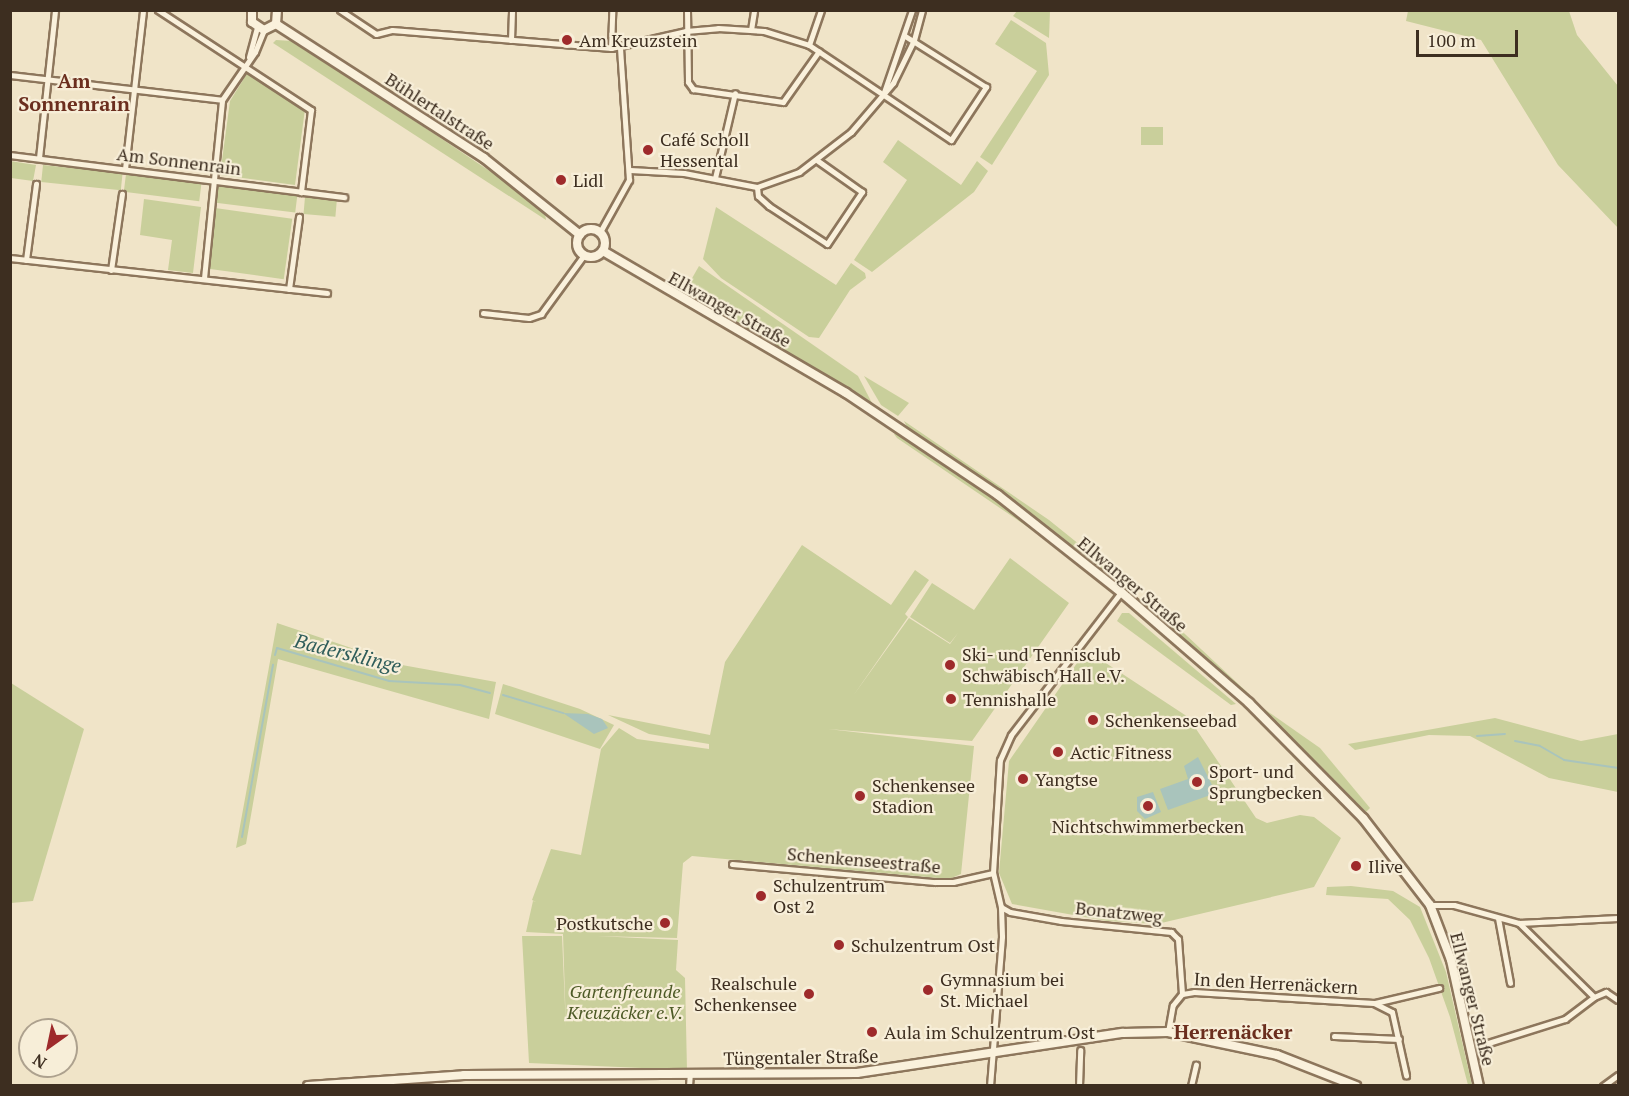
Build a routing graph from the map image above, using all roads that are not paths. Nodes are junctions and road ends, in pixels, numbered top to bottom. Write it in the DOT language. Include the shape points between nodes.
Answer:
graph roads {
  1 [pos="55,10"];
  2 [pos="143,10"];
  3 [pos="158,10"];
  4 [pos="252,10"];
  5 [pos="277,10"];
  6 [pos="340,10"];
  7 [pos="512,10"];
  8 [pos="612,10"];
  9 [pos="687,10"];
  10 [pos="754,10"];
  11 [pos="821,10"];
  12 [pos="912,10"];
  13 [pos="922,10"];
  14 [pos="276,24"];
  15 [pos="260,29"];
  16 [pos="751,30"];
  17 [pos="686,31"];
  18 [pos="905,36"];
  19 [pos="511,40"];
  20 [pos="914,40"];
  21 [pos="809,45"];
  22 [pos="611,48"];
  23 [pos="620,48"];
  24 [pos="819,51"];
  25 [pos="244,67"];
  26 [pos="10,75"];
  27 [pos="46,80"];
  28 [pos="134,91"];
  29 [pos="735,93"];
  30 [pos="883,94"];
  31 [pos="222,100"];
  32 [pos="10,155"];
  33 [pos="39,158"];
  34 [pos="818,161"];
  35 [pos="125,169"];
  36 [pos="630,170"];
  37 [pos="715,178"];
  38 [pos="213,180"];
  39 [pos="36,184"];
  40 [pos="757,187"];
  41 [pos="301,192"];
  42 [pos="122,194"];
  43 [pos="344,197"];
  44 [pos="299,217"];
  45 [pos="600,232"];
  46 [pos="580,236"];
  47 [pos="603,251"];
  48 [pos="584,255"];
  49 [pos="10,258"];
  50 [pos="26,260"];
  51 [pos="111,270"];
  52 [pos="204,278"];
  53 [pos="290,289"];
  54 [pos="327,294"];
  55 [pos="483,313"];
  56 [pos="1121,592"];
  57 [pos="732,864"];
  58 [pos="993,873"];
  59 [pos="1430,905"];
  60 [pos="1001,907"];
  61 [pos="1498,918"];
  62 [pos="1618,918"];
  63 [pos="1519,923"];
  64 [pos="1510,983"];
  65 [pos="1439,988"];
  66 [pos="1182,994"];
  67 [pos="1594,997"];
  68 [pos="1618,1000"];
  69 [pos="1374,1003"];
  70 [pos="1168,1032"];
  71 [pos="1334,1036"];
  72 [pos="1399,1039"];
  73 [pos="1485,1044"];
  74 [pos="1080,1050"];
  75 [pos="991,1052"];
  76 [pos="1196,1065"];
  77 [pos="690,1073"];
  78 [pos="1406,1075"];
  79 [pos="1618,1075"];
  80 [pos="308,1086"];
  81 [pos="688,1086"];
  82 [pos="990,1086"];
  83 [pos="1079,1086"];
  84 [pos="1191,1086"];
  85 [pos="1356,1086"];
  86 [pos="1479,1086"];
  87 [pos="1603,1086"];
  1 -- 27 [label="street"];
  2 -- 28 [label="street"];
  3 -- 25 [label="street"];
  4 -- 15 [label="main road" via="251,19"];
  5 -- 14 [label="main road"];
  6 -- 19 [label="street" via="376,34 392,30"];
  7 -- 19 [label="street"];
  8 -- 22 [label="street"];
  9 -- 17 [label="street"];
  10 -- 16 [label="street"];
  11 -- 21 [label="street"];
  12 -- 18 [label="street"];
  13 -- 20 [label="street"];
  14 -- 15 [label="main road"];
  14 -- 46 [label="main road, Bühlertalstraße" via="484,158"];
  15 -- 25 [label="street"];
  16 -- 17 [label="street"];
  16 -- 21 [label="street"];
  17 -- 23 [label="street"];
  17 -- 29 [label="street" via="689,87"];
  18 -- 20 [label="street"];
  18 -- 30 [label="street"];
  19 -- 22 [label="street"];
  20 -- 30 [label="street" via="904,66"];
  20 -- 30 [label="street" via="986,87 951,140"];
  21 -- 24 [label="street"];
  22 -- 23 [label="street"];
  23 -- 36 [label="street"];
  24 -- 29 [label="street" via="783,102"];
  24 -- 30 [label="street"];
  25 -- 31 [label="street"];
  25 -- 41 [label="street" via="312,112"];
  26 -- 27 [label="street"];
  27 -- 28 [label="street"];
  27 -- 33 [label="street"];
  28 -- 31 [label="street"];
  28 -- 35 [label="street"];
  29 -- 37 [label="street"];
  30 -- 34 [label="street" via="865,118"];
  31 -- 38 [label="street"];
  32 -- 33 [label="street, Am Sonnenrain"];
  33 -- 35 [label="street, Am Sonnenrain"];
  34 -- 40 [label="street" via="788,178"];
  34 -- 40 [label="street" via="862,192 827,244 769,206 758,196"];
  35 -- 38 [label="street, Am Sonnenrain"];
  36 -- 37 [label="street"];
  36 -- 45 [label="street" via="624,194"];
  37 -- 40 [label="street"];
  38 -- 41 [label="street, Am Sonnenrain"];
  38 -- 52 [label="street"];
  39 -- 50 [label="street"];
  41 -- 43 [label="street, Am Sonnenrain"];
  42 -- 51 [label="street"];
  44 -- 53 [label="street"];
  45 -- 46 [label="main road" via="587,230"];
  45 -- 47 [label="main road" via="605,243"];
  46 -- 48 [label="main road" via="578,248"];
  47 -- 48 [label="main road" via="592,257"];
  47 -- 56 [label="main road, Ellwanger Straße" via="898,426 998,495"];
  48 -- 55 [label="street" via="541,314 529,318"];
  49 -- 50 [label="street"];
  50 -- 51 [label="street"];
  51 -- 52 [label="street"];
  52 -- 53 [label="street"];
  53 -- 54 [label="street"];
  56 -- 58 [label="street" via="1085,634 1003,750 993,824"];
  56 -- 59 [label="main road, Ellwanger Straße" via="1249,703 1303,756 1363,818"];
  57 -- 58 [label="street, Schenkenseestraße" via="935,882"];
  58 -- 60 [label="street"];
  59 -- 61 [label="street" via="1455,905"];
  59 -- 86 [label="main road, Ellwanger Straße" via="1451,960"];
  60 -- 66 [label="street, Bonatzweg" via="1060,921 1171,932 1178,939"];
  60 -- 75 [label="street"];
  61 -- 63 [label="street"];
  61 -- 64 [label="street"];
  62 -- 63 [label="street"];
  63 -- 67 [label="street"];
  65 -- 69 [label="street, In den Herrenäckern"];
  66 -- 69 [label="street, In den Herrenäckern"];
  66 -- 70 [label="street, In den Herrenäckern" via="1173,1005"];
  67 -- 68 [label="street" via="1605,992"];
  67 -- 73 [label="street" via="1565,1019"];
  69 -- 72 [label="street, In den Herrenäckern" via="1392,1012"];
  70 -- 75 [label="main road, Tüngentaler Straße" via="1123,1033"];
  70 -- 85 [label="main road, Tüngentaler Straße" via="1277,1055"];
  71 -- 72 [label="street"];
  72 -- 78 [label="street, In den Herrenäckern"];
  74 -- 83 [label="street"];
  75 -- 77 [label="main road, Tüngentaler Straße" via="857,1073"];
  75 -- 82 [label="street"];
  76 -- 84 [label="street"];
  77 -- 80 [label="main road, Tüngentaler Straße" via="464,1075"];
  77 -- 81 [label="street"];
  79 -- 87 [label="street"];
}
